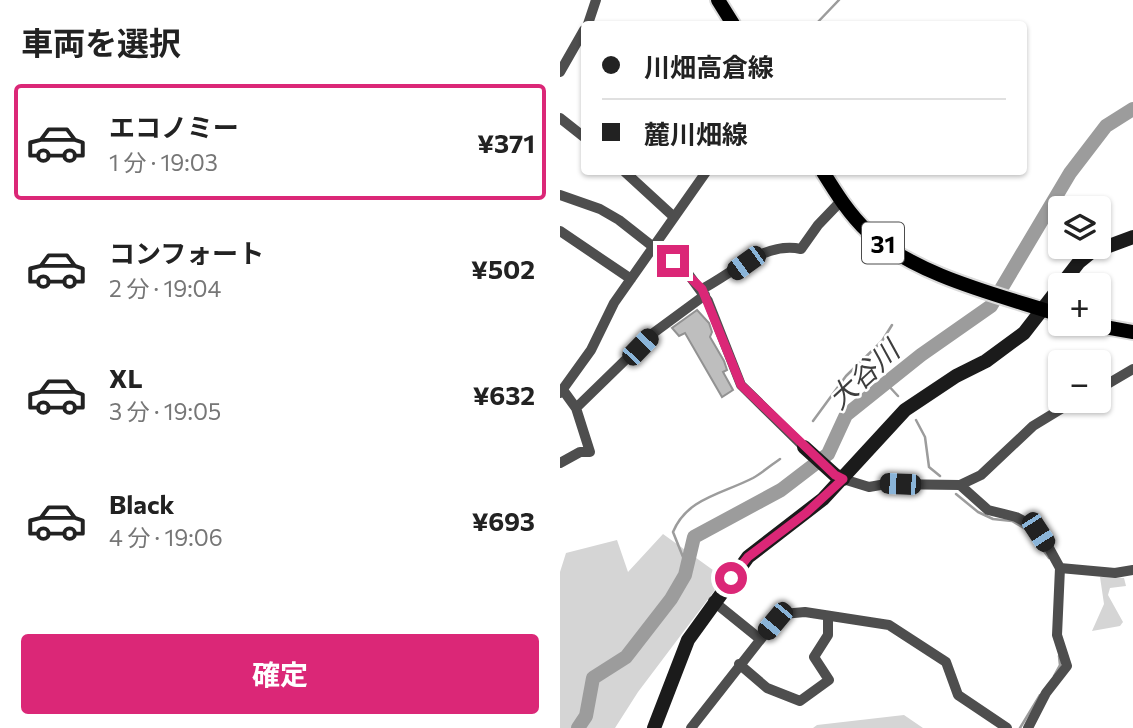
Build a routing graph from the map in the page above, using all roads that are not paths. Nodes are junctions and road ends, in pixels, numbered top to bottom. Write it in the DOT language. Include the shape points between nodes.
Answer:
graph roads {
  1 [pos="596,0"];
  2 [pos="718,0"];
  3 [pos="589,21"];
  4 [pos="731,21"];
  5 [pos="581,35"];
  6 [pos="560,72"];
  7 [pos="560,118"];
  8 [pos="581,135"];
  9 [pos="628,175"];
  10 [pos="704,175"];
  11 [pos="825,175"];
  12 [pos="560,195"];
  13 [pos="841,201"];
  14 [pos="674,217"];
  15 [pos="560,231"];
  16 [pos="1133,237"];
  17 [pos="654,246"];
  18 [pos="631,279"];
  19 [pos="704,292"];
  20 [pos="1038,308"];
  21 [pos="1048,311"];
  22 [pos="1111,328"];
  23 [pos="1133,332"];
  24 [pos="1133,369"];
  25 [pos="1111,382"];
  26 [pos="561,391"];
  27 [pos="576,408"];
  28 [pos="1051,413"];
  29 [pos="804,447"];
  30 [pos="560,463"];
  31 [pos="839,477"];
  32 [pos="960,485"];
  33 [pos="1060,568"];
  34 [pos="1133,570"];
  35 [pos="713,601"];
  36 [pos="828,617"];
  37 [pos="760,639"];
  38 [pos="739,664"];
  39 [pos="654,728"];
  40 [pos="691,728"];
  41 [pos="1007,728"];
  42 [pos="1028,728"];
  1 -- 3 [label="street"];
  2 -- 4 [label="main road"];
  5 -- 6 [label="street"];
  7 -- 8 [label="street"];
  9 -- 14 [label="street"];
  10 -- 14 [label="street"];
  11 -- 13 [label="main road, 31"];
  12 -- 17 [label="street" via="600,209"];
  13 -- 19 [label="street" via="802,249 788,246 761,254"];
  13 -- 20 [label="main road, 31" via="870,233 921,266"];
  14 -- 17 [label="street"];
  15 -- 18 [label="street"];
  16 -- 20 [label="street" via="1090,253"];
  17 -- 18 [label="street"];
  17 -- 19 [label="street"];
  18 -- 26 [label="street" via="591,350"];
  19 -- 27 [label="street" via="652,334"];
  19 -- 29 [label="street" via="741,385"];
  20 -- 21 [label="main road, 31"];
  20 -- 31 [label="street" via="1024,333 905,410"];
  22 -- 23 [label="main road"];
  24 -- 25 [label="street"];
  26 -- 27 [label="street"];
  27 -- 30 [label="street" via="590,452"];
  28 -- 32 [label="street" via="981,475"];
  29 -- 31 [label="street"];
  31 -- 32 [label="street" via="869,487"];
  31 -- 35 [label="street" via="806,513 748,557"];
  32 -- 33 [label="street" via="988,510 1031,525"];
  33 -- 34 [label="street"];
  33 -- 42 [label="street" via="1057,635 1067,666 1046,692"];
  35 -- 37 [label="street"];
  35 -- 39 [label="street" via="681,654"];
  36 -- 37 [label="street" via="783,614"];
  36 -- 38 [label="street" via="828,635 814,657 829,680 800,701 768,688"];
  36 -- 41 [label="street" via="889,625 919,642 946,662 958,695"];
  37 -- 38 [label="street"];
  38 -- 40 [label="street"];
}
